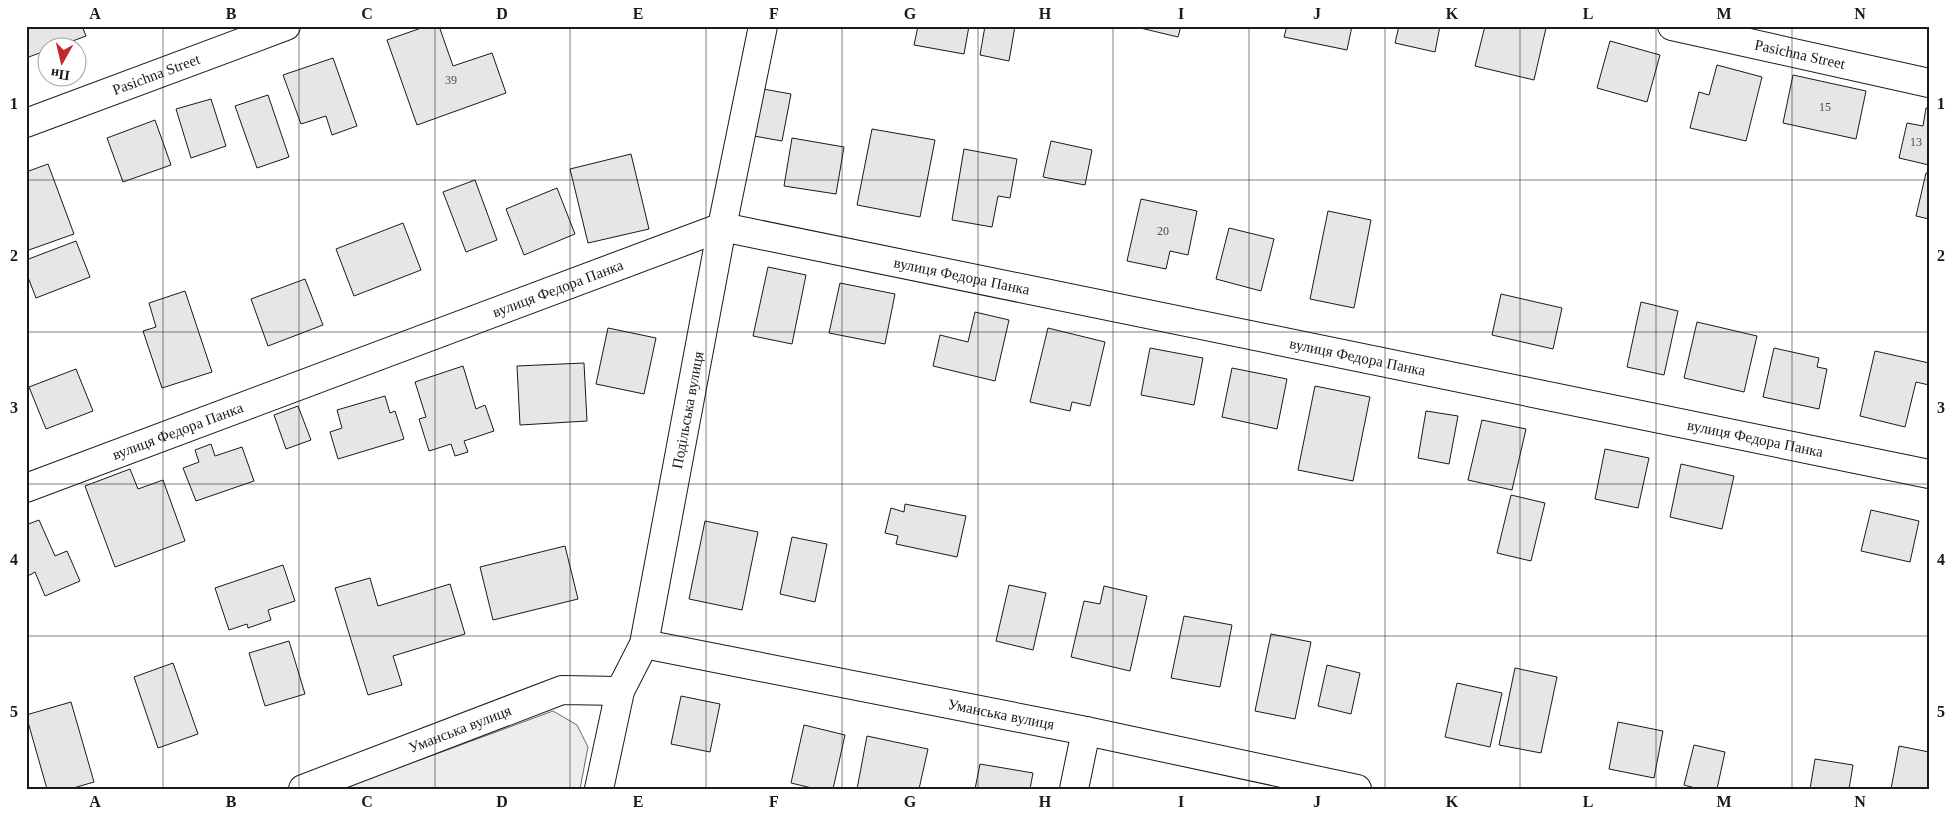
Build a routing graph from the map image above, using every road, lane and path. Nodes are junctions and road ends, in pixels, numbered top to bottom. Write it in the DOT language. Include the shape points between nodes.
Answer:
graph roads {
  1 [pos="286,26"];
  2 [pos="763,26"];
  3 [pos="1672,26"];
  4 [pos="1929,83"];
  5 [pos="26,123"];
  6 [pos="722,227"];
  7 [pos="1929,474"];
  8 [pos="26,488"];
  9 [pos="644,644"];
  10 [pos="620,691"];
  11 [pos="1086,730"];
  12 [pos="303,789"];
  13 [pos="599,789"];
  14 [pos="1074,789"];
  15 [pos="1356,789"];
  1 -- 5 [label="street, Pasichna Street"];
  2 -- 6 [label="street, Подільська вулиця"];
  3 -- 4 [label="street, Pasichna Street"];
  6 -- 7 [label="street, вулиця Федора Панка"];
  6 -- 8 [label="street, вулиця Федора Панка"];
  6 -- 9 [label="street, Подільська вулиця"];
  9 -- 10 [label="street, Подільська вулиця"];
  9 -- 11 [label="street, Уманська вулиця"];
  10 -- 12 [label="street, Уманська вулиця" via="562,690"];
  10 -- 13 [label="street, Подільська вулиця"];
  11 -- 14 [label="street"];
  11 -- 15 [label="street, Уманська вулиця"];
}
